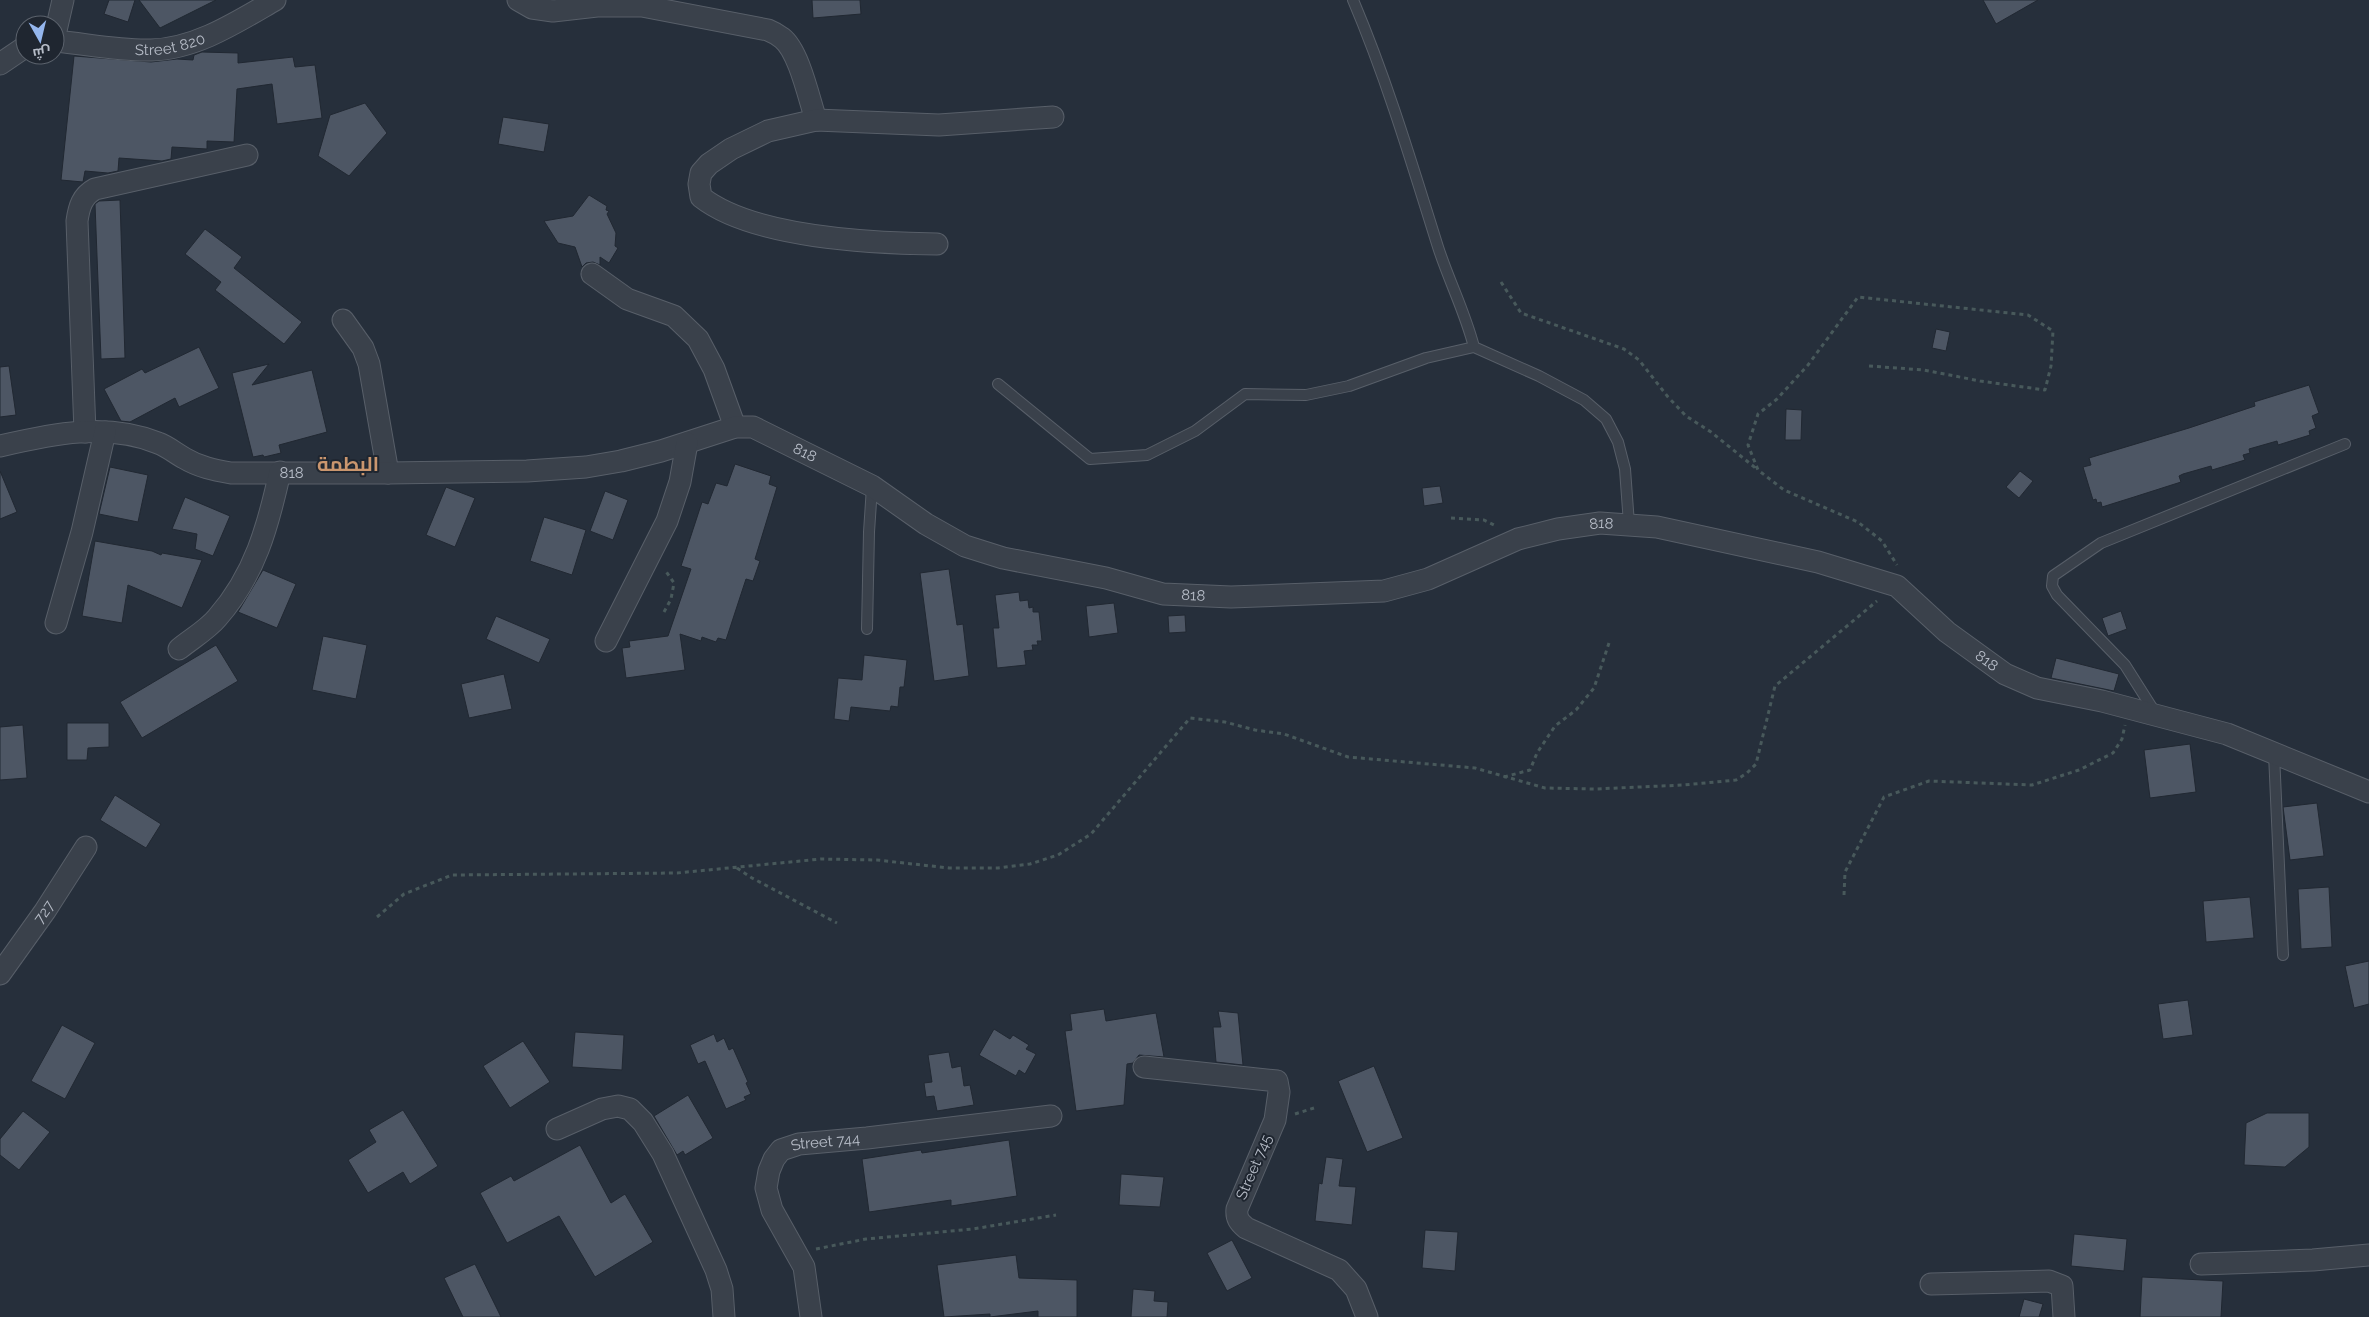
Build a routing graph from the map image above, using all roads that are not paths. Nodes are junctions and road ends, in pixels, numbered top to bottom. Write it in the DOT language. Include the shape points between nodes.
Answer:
graph roads {
  1 [pos="64,0"];
  2 [pos="274,0"];
  3 [pos="518,0"];
  4 [pos="1353,0"];
  5 [pos="60,15"];
  6 [pos="65,42"];
  7 [pos="15,54"];
  8 [pos="0,64"];
  9 [pos="1053,117"];
  10 [pos="816,120"];
  11 [pos="247,155"];
  12 [pos="937,244"];
  13 [pos="592,274"];
  14 [pos="343,320"];
  15 [pos="1474,347"];
  16 [pos="998,384"];
  17 [pos="735,427"];
  18 [pos="95,432"];
  19 [pos="687,443"];
  20 [pos="2345,444"];
  21 [pos="0,446"];
  22 [pos="280,472"];
  23 [pos="388,474"];
  24 [pos="872,486"];
  25 [pos="1629,524"];
  26 [pos="56,623"];
  27 [pos="867,629"];
  28 [pos="606,641"];
  29 [pos="179,649"];
  30 [pos="2157,715"];
  31 [pos="2274,754"];
  32 [pos="2369,792"];
  33 [pos="86,847"];
  34 [pos="2284,955"];
  35 [pos="0,974"];
  36 [pos="1144,1067"];
  37 [pos="1051,1116"];
  38 [pos="557,1129"];
  39 [pos="2369,1255"];
  40 [pos="2201,1264"];
  41 [pos="1931,1284"];
  42 [pos="724,1317"];
  43 [pos="811,1317"];
  44 [pos="1367,1317"];
  45 [pos="2064,1317"];
  1 -- 5 [label="street"];
  2 -- 6 [label="street, Street 820" via="222,30 189,44 153,50"];
  3 -- 10 [label="street" via="532,8 553,11 642,6 768,30 783,39 797,62 805,78"];
  4 -- 15 [label="lane" via="1377,57 1448,277 1466,315"];
  7 -- 8 [label="street"];
  9 -- 10 [label="street" via="939,125"];
  10 -- 12 [label="street" via="768,131 731,149 701,173 701,197 714,207 738,217 783,229 878,243"];
  11 -- 18 [label="street" via="95,189 82,201 77,221"];
  13 -- 17 [label="street" via="627,298 674,316 698,339 714,369"];
  14 -- 23 [label="street" via="363,348 369,364"];
  15 -- 16 [label="lane" via="1426,358 1349,386 1306,395 1245,394 1195,431 1147,454 1118,458 1090,459"];
  15 -- 25 [label="lane" via="1584,400 1606,419 1618,442 1625,468"];
  17 -- 19 [label="street, 818"];
  17 -- 24 [label="street, 818" via="753,427"];
  18 -- 21 [label="street, 818" via="55,434"];
  18 -- 22 [label="street, 818" via="136,435 209,470"];
  18 -- 26 [label="street" via="82,532"];
  19 -- 23 [label="street, 818" via="621,462 586,467"];
  19 -- 28 [label="street" via="680,482 669,514"];
  20 -- 30 [label="lane" via="2101,543 2053,576 2052,586 2057,595 2126,665"];
  22 -- 23 [label="street, 818"];
  22 -- 29 [label="street" via="259,553 216,620"];
  24 -- 25 [label="street, 818" via="926,524 965,546 1002,558 1106,578 1163,594 1231,597 1384,591 1428,579 1518,539 1600,523"];
  24 -- 27 [label="lane"];
  25 -- 30 [label="street, 818" via="1818,562 1897,586 1947,632 2005,674 2037,688"];
  30 -- 31 [label="street, 818" via="2227,734"];
  31 -- 32 [label="street, 818"];
  31 -- 34 [label="lane"];
  33 -- 35 [label="street, 727"];
  36 -- 44 [label="street, Street 745" via="1277,1081 1276,1120 1236,1215 1246,1228 1339,1270 1356,1290"];
  37 -- 43 [label="street, Street 744" via="800,1144 781,1150 769,1171 766,1188 772,1210 804,1267"];
  38 -- 42 [label="street" via="602,1109 618,1106 630,1109 643,1122 663,1154 716,1270 722,1289"];
  39 -- 40 [label="street"];
  41 -- 45 [label="street" via="2049,1280 2062,1286"];
}
